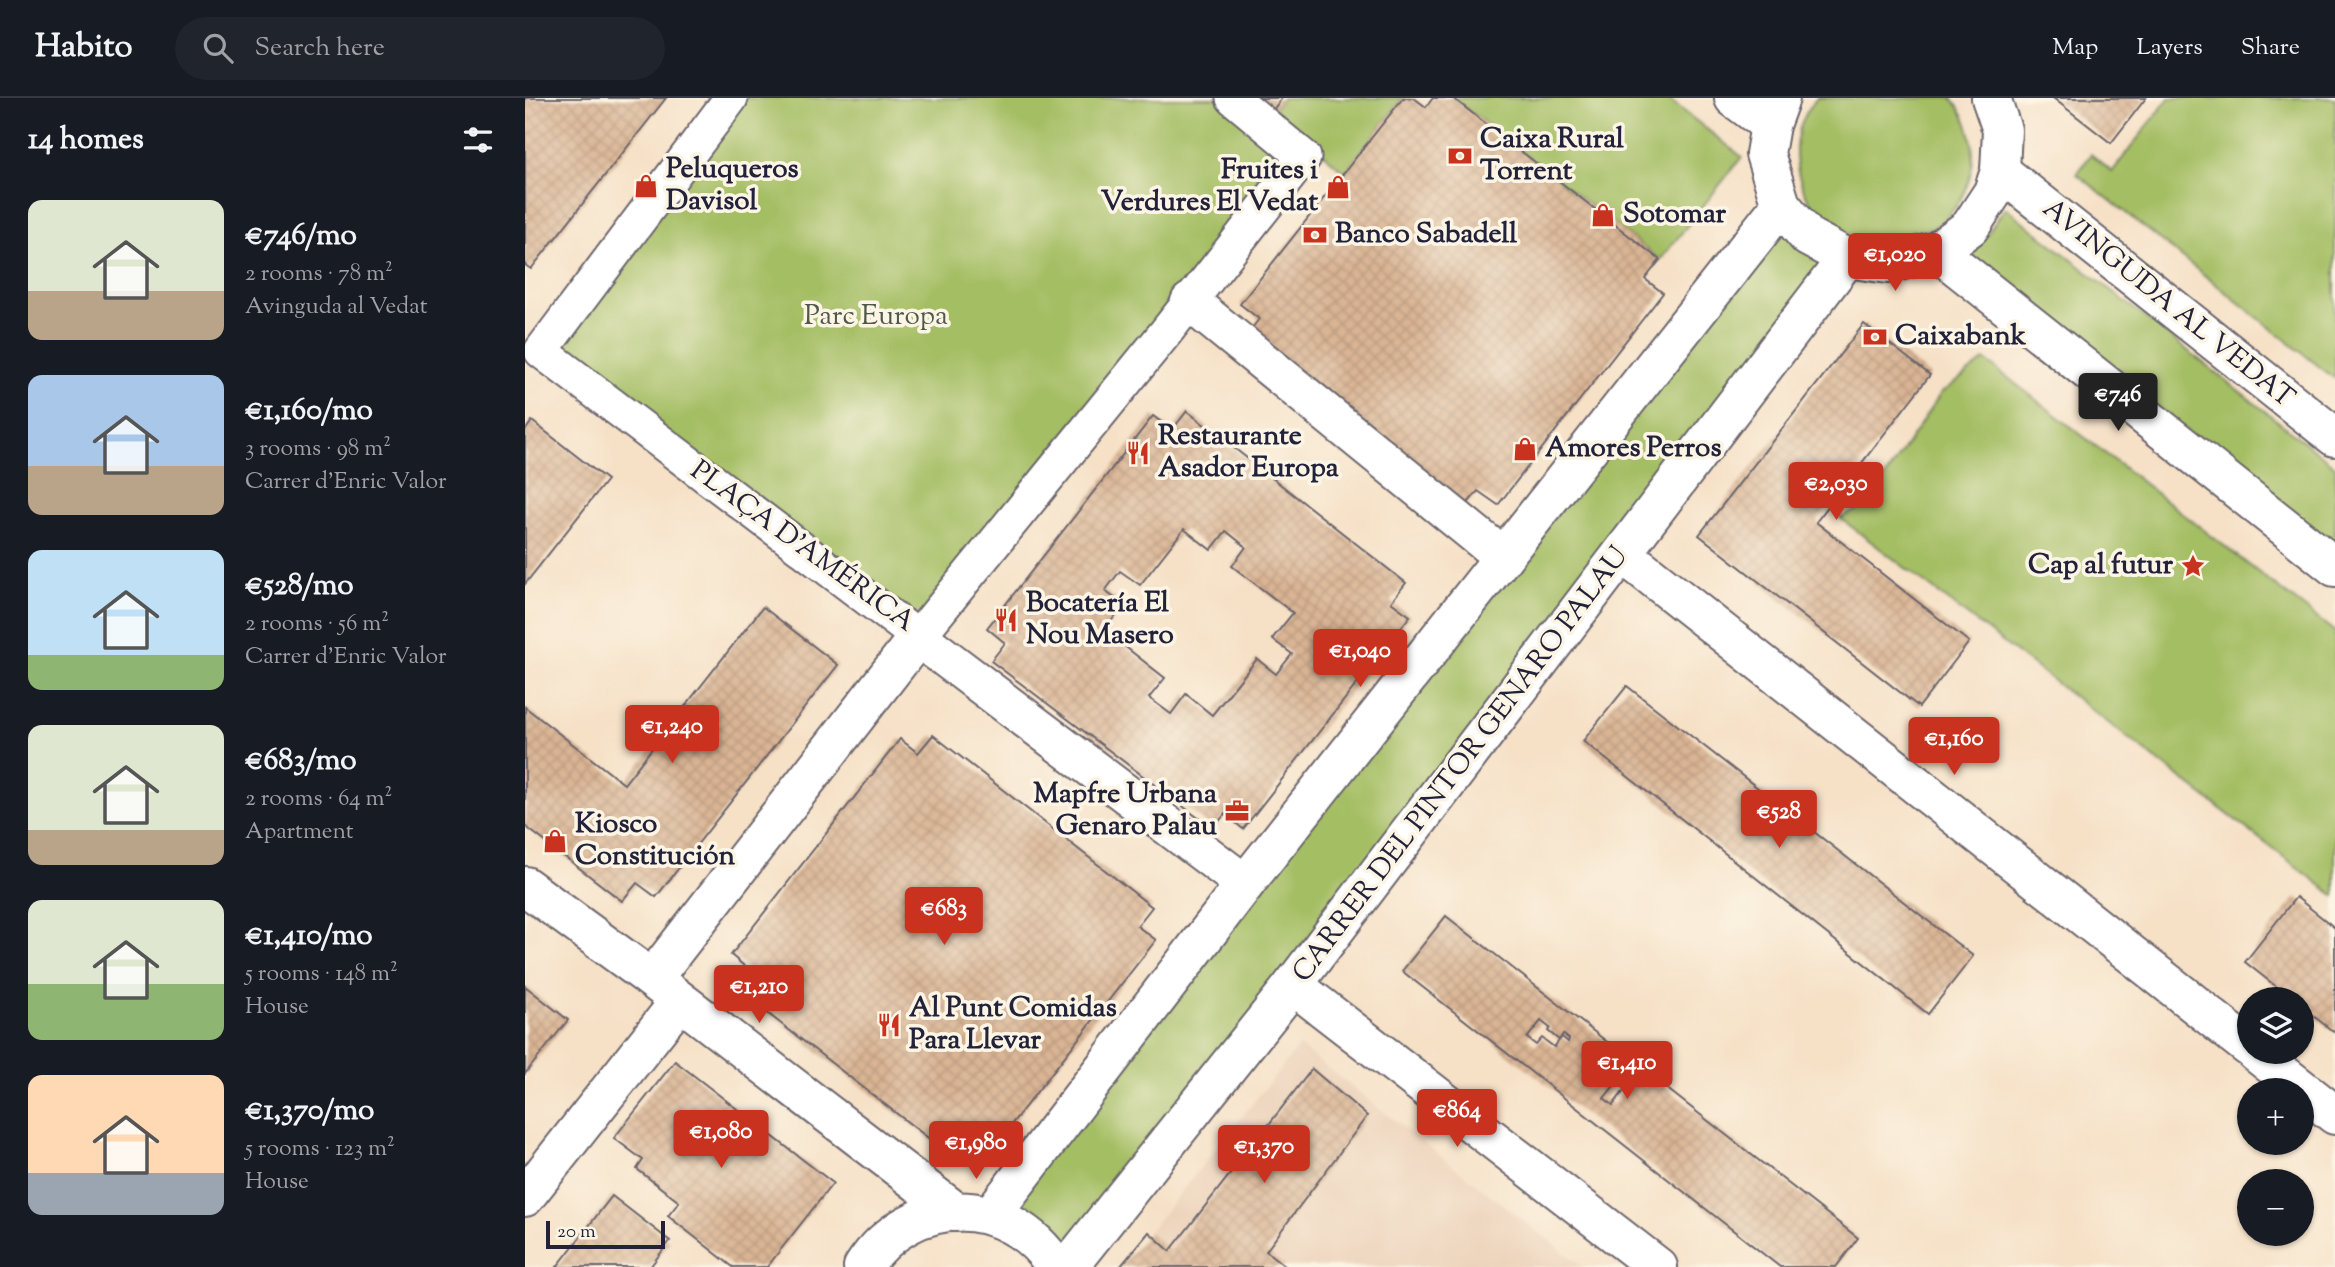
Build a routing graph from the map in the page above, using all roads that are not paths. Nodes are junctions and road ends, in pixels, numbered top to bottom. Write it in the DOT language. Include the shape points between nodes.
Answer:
graph roads {
  1 [pos="731,98"];
  2 [pos="1233,98"];
  3 [pos="1734,98"];
  4 [pos="1991,98"];
  5 [pos="1775,112"];
  6 [pos="2000,171"];
  7 [pos="1781,205"];
  8 [pos="1937,251"];
  9 [pos="1847,258"];
  10 [pos="1190,302"];
  11 [pos="2335,438"];
  12 [pos="1623,554"];
  13 [pos="1503,557"];
  14 [pos="2335,567"];
  15 [pos="918,637"];
  16 [pos="1245,884"];
  17 [pos="525,886"];
  18 [pos="1293,985"];
  19 [pos="665,991"];
  20 [pos="2237,1038"];
  21 [pos="2270,1064"];
  22 [pos="2335,1115"];
  23 [pos="525,1197"];
  24 [pos="974,1213"];
  25 [pos="863,1267"];
  26 [pos="1056,1267"];
  27 [pos="1068,1267"];
  28 [pos="1658,1267"];
  1 -- 15 [label="street, PLAÇA D'AMÉRICA" via="541,351"];
  2 -- 10 [label="street, PLAÇA D'AMÉRICA" via="1304,156"];
  3 -- 5 [label="street"];
  4 -- 6 [label="street" via="2002,130"];
  5 -- 7 [label="street" via="1765,153"];
  6 -- 8 [label="street" via="1993,192 1970,226"];
  6 -- 11 [label="street, AVINGUDA AL VEDAT"];
  7 -- 9 [label="street" via="1808,237"];
  7 -- 13 [label="street"];
  8 -- 9 [label="street" via="1888,264"];
  8 -- 14 [label="street"];
  9 -- 12 [label="street, CARRER DEL PINTOR GENARO PALAU"];
  10 -- 13 [label="street"];
  10 -- 15 [label="street, PLAÇA D'AMÉRICA"];
  12 -- 18 [label="street, CARRER DEL PINTOR GENARO PALAU"];
  12 -- 20 [label="street"];
  13 -- 16 [label="street"];
  15 -- 16 [label="street"];
  15 -- 19 [label="street"];
  16 -- 24 [label="street"];
  17 -- 19 [label="street"];
  18 -- 27 [label="street, CARRER DEL PINTOR GENARO PALAU"];
  18 -- 28 [label="street"];
  19 -- 23 [label="street"];
  19 -- 24 [label="street"];
  21 -- 22 [label="street"];
  24 -- 25 [label="street" via="925,1217 891,1235"];
  24 -- 26 [label="street" via="1017,1226"];
}
